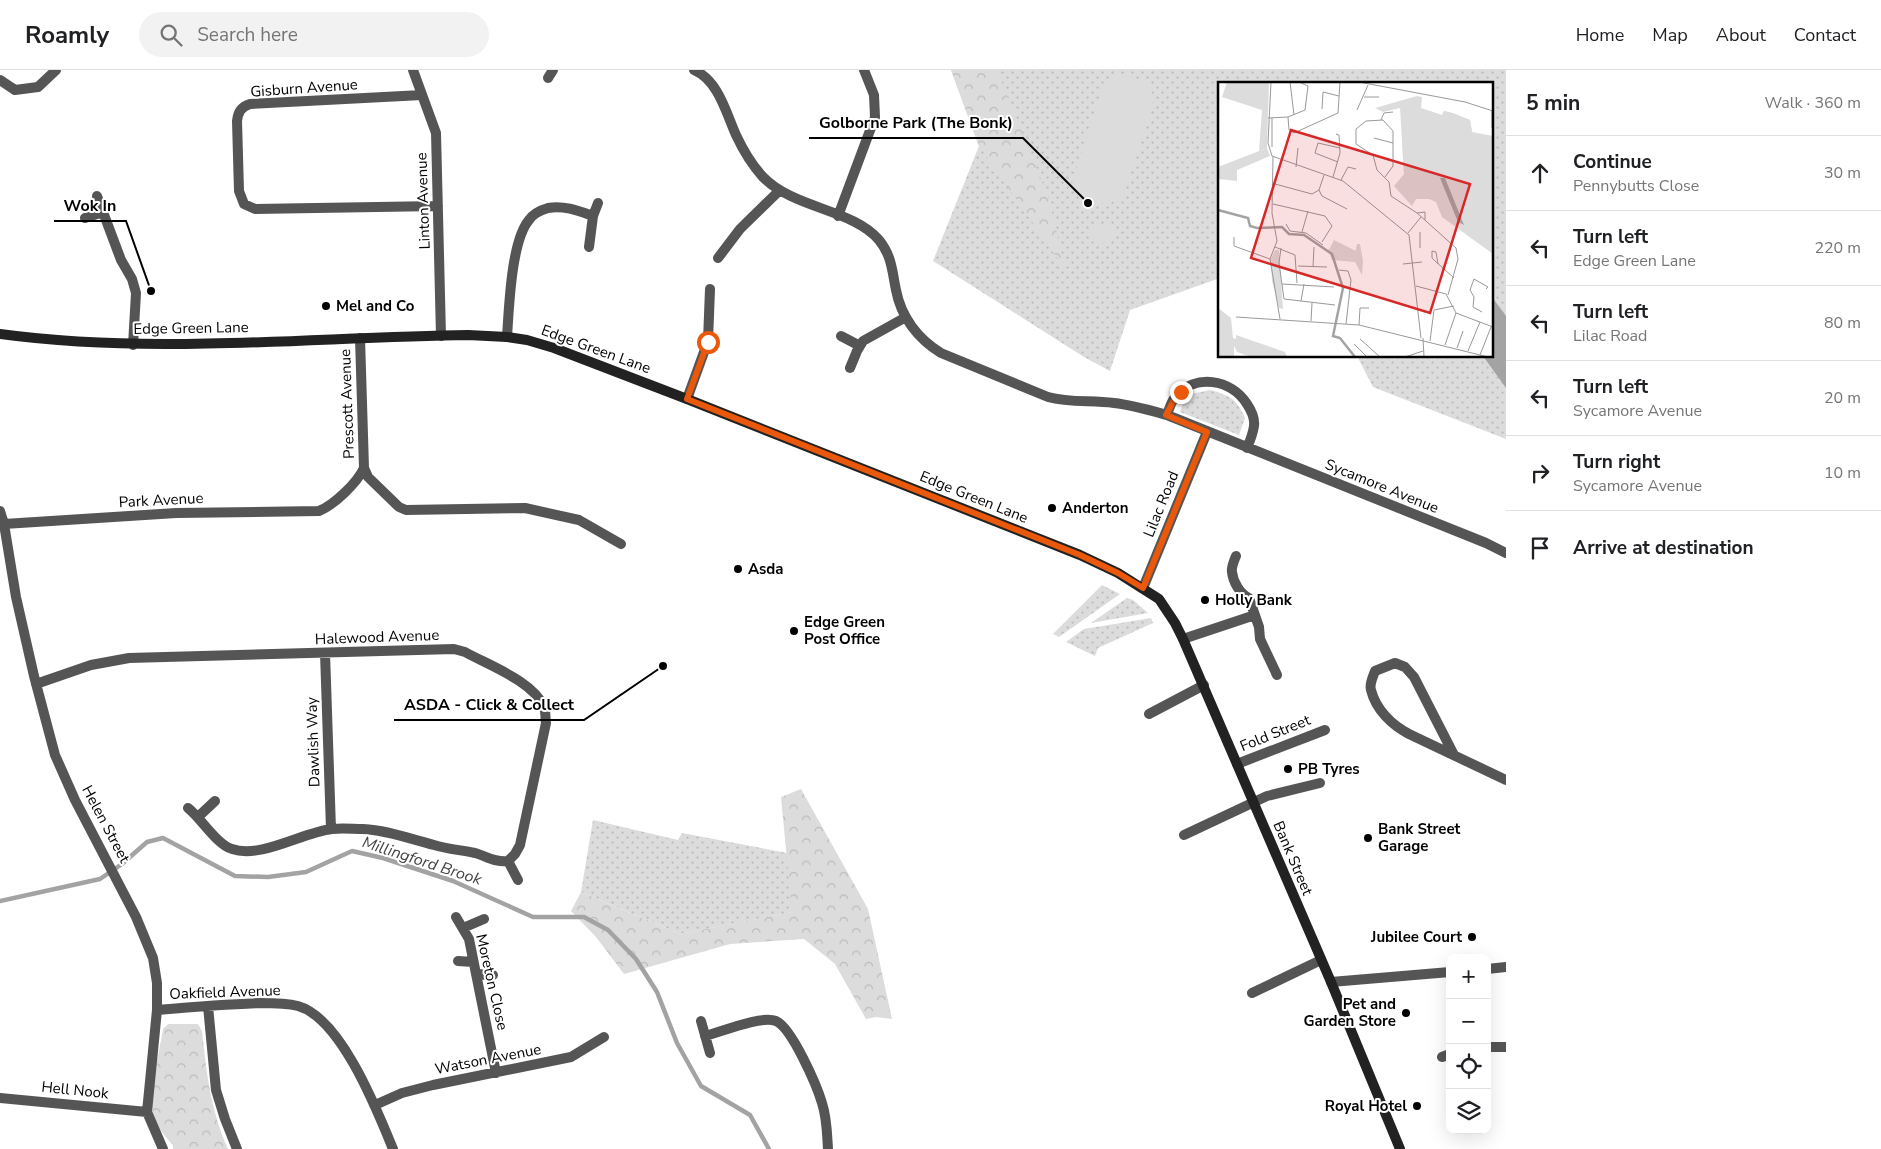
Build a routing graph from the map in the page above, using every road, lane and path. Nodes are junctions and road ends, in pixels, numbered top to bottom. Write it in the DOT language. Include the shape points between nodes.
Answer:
graph roads {
  1 [pos="56,70"];
  2 [pos="413,70"];
  3 [pos="694,70"];
  4 [pos="864,70"];
  5 [pos="0,80"];
  6 [pos="422,95"];
  7 [pos="780,190"];
  8 [pos="97,196"];
  9 [pos="598,203"];
  10 [pos="438,206"];
  11 [pos="103,212"];
  12 [pos="593,216"];
  13 [pos="838,216"];
  14 [pos="85,218"];
  15 [pos="589,247"];
  16 [pos="718,258"];
  17 [pos="710,289"];
  18 [pos="906,317"];
  19 [pos="0,334"];
  20 [pos="442,336"];
  21 [pos="841,336"];
  22 [pos="507,337"];
  23 [pos="360,338"];
  24 [pos="133,344"];
  25 [pos="860,346"];
  26 [pos="850,368"];
  27 [pos="687,399"];
  28 [pos="1166,415"];
  29 [pos="1207,432"];
  30 [pos="1247,448"];
  31 [pos="364,468"];
  32 [pos="0,511"];
  33 [pos="319,511"];
  34 [pos="4,524"];
  35 [pos="621,544"];
  36 [pos="1506,553"];
  37 [pos="1236,556"];
  38 [pos="1143,588"];
  39 [pos="1255,615"];
  40 [pos="1183,639"];
  41 [pos="325,653"];
  42 [pos="1277,675"];
  43 [pos="36,684"];
  44 [pos="1204,685"];
  45 [pos="1149,714"];
  46 [pos="1325,730"];
  47 [pos="1454,755"];
  48 [pos="1237,764"];
  49 [pos="1506,780"];
  50 [pos="1320,783"];
  51 [pos="215,801"];
  52 [pos="1253,803"];
  53 [pos="188,808"];
  54 [pos="199,816"];
  55 [pos="331,829"];
  56 [pos="1184,835"];
  57 [pos="508,860"];
  58 [pos="518,880"];
  59 [pos="456,917"];
  60 [pos="484,919"];
  61 [pos="463,928"];
  62 [pos="458,960"];
  63 [pos="1321,960"];
  64 [pos="473,962"];
  65 [pos="1506,967"];
  66 [pos="1491,969"];
  67 [pos="1446,972"];
  68 [pos="477,974"];
  69 [pos="493,975"];
  70 [pos="1331,982"];
  71 [pos="1252,993"];
  72 [pos="208,1006"];
  73 [pos="157,1010"];
  74 [pos="701,1021"];
  75 [pos="705,1036"];
  76 [pos="604,1037"];
  77 [pos="1506,1046"];
  78 [pos="1491,1047"];
  79 [pos="710,1053"];
  80 [pos="496,1073"];
  81 [pos="0,1098"];
  82 [pos="375,1105"];
  83 [pos="147,1112"];
  84 [pos="163,1149"];
  85 [pos="237,1149"];
  86 [pos="393,1149"];
  87 [pos="828,1149"];
  88 [pos="1400,1149"];
  1 -- 5 [label="street" via="38,87 15,90"];
  2 -- 6 [label="street, Linton Avenue"];
  3 -- 7 [label="street, Sycamore Avenue" via="721,98 752,162"];
  4 -- 13 [label="street" via="874,95 876,117"];
  6 -- 10 [label="street, Linton Avenue" via="436,133"];
  6 -- 10 [label="street, Gisburn Avenue" via="245,106 237,121 239,191 244,204 255,209"];
  7 -- 13 [label="street, Sycamore Avenue"];
  7 -- 16 [label="street" via="740,230"];
  8 -- 11 [label="street"];
  9 -- 12 [label="street"];
  10 -- 20 [label="street, Linton Avenue"];
  11 -- 14 [label="street"];
  11 -- 24 [label="street" via="136,293"];
  12 -- 15 [label="street"];
  12 -- 22 [label="street" via="558,207 546,208 528,220 519,240"];
  13 -- 18 [label="street, Sycamore Avenue" via="862,226 879,240 891,261 896,290"];
  17 -- 27 [label="street" via="708,342"];
  18 -- 25 [label="street"];
  18 -- 28 [label="street, Sycamore Avenue" via="917,334 941,353 1048,397 1066,402 1140,407"];
  19 -- 24 [label="street, Edge Green Lane" via="82,343"];
  20 -- 22 [label="street, Edge Green Lane"];
  20 -- 23 [label="street, Edge Green Lane"];
  21 -- 25 [label="street"];
  22 -- 27 [label="street, Edge Green Lane" via="554,348"];
  23 -- 24 [label="street, Edge Green Lane" via="195,345"];
  23 -- 31 [label="street, Prescott Avenue"];
  25 -- 26 [label="street"];
  27 -- 38 [label="street, Edge Green Lane" via="1080,555"];
  28 -- 29 [label="street, Sycamore Avenue"];
  28 -- 30 [label="street" via="1175,398 1193,385 1206,382 1226,384 1240,395 1251,412 1254,424"];
  29 -- 30 [label="street, Sycamore Avenue"];
  29 -- 38 [label="street, Lilac Road"];
  30 -- 36 [label="street, Sycamore Avenue"];
  31 -- 33 [label="street, Prescott Avenue" via="359,478"];
  31 -- 35 [label="street, Prescott Avenue" via="368,477 406,510 525,508 579,520"];
  32 -- 34 [label="street, Helen Street"];
  33 -- 34 [label="street, Park Avenue" via="176,513"];
  34 -- 43 [label="street, Helen Street" via="16,598"];
  37 -- 39 [label="street" via="1232,571 1238,589 1249,598"];
  38 -- 40 [label="street, Bank Street" via="1159,599"];
  39 -- 40 [label="street"];
  39 -- 42 [label="street" via="1260,640"];
  40 -- 44 [label="street, Bank Street"];
  41 -- 43 [label="street, Halewood Avenue" via="129,658 91,665"];
  41 -- 55 [label="street, Dawlish Way"];
  41 -- 57 [label="street, Halewood Avenue" via="465,652 524,684 537,696 544,707 546,722 520,845"];
  43 -- 73 [label="street, Helen Street" via="55,756 136,917 153,958"];
  44 -- 45 [label="street"];
  44 -- 48 [label="street, Bank Street"];
  46 -- 48 [label="street, Fold Street"];
  47 -- 47 [label="street" via="1394,726 1384,716 1371,690 1375,671 1395,663 1405,667 1414,677"];
  47 -- 49 [label="street"];
  48 -- 52 [label="street, Bank Street"];
  50 -- 52 [label="street" via="1267,796"];
  51 -- 54 [label="street"];
  52 -- 56 [label="street"];
  52 -- 63 [label="street, Bank Street"];
  53 -- 54 [label="street"];
  54 -- 55 [label="street" via="231,849 248,851"];
  55 -- 57 [label="street" via="388,832 501,862"];
  57 -- 58 [label="street"];
  59 -- 61 [label="street, Moreton Close"];
  60 -- 61 [label="street"];
  61 -- 64 [label="street, Moreton Close" via="469,939"];
  62 -- 64 [label="street"];
  63 -- 70 [label="street, Bank Street"];
  63 -- 71 [label="street"];
  64 -- 68 [label="street, Moreton Close"];
  65 -- 66 [label="street"];
  67 -- 70 [label="street"];
  68 -- 69 [label="street"];
  68 -- 80 [label="street, Moreton Close"];
  70 -- 88 [label="street, Bank Street"];
  72 -- 73 [label="street, Oakfield Avenue"];
  72 -- 82 [label="street, Oakfield Avenue" via="280,1003 312,1012 333,1033"];
  72 -- 85 [label="street" via="216,1090 224,1120"];
  73 -- 83 [label="street, Helen Street"];
  74 -- 75 [label="street"];
  75 -- 79 [label="street"];
  75 -- 87 [label="street" via="762,1020 776,1021 787,1030 823,1104"];
  76 -- 80 [label="street, Watson Avenue" via="571,1057"];
  77 -- 78 [label="street"];
  80 -- 82 [label="street, Watson Avenue" via="432,1085"];
  81 -- 83 [label="street, Hell Nook"];
  82 -- 86 [label="street, Oakfield Avenue"];
  83 -- 84 [label="street, Helen Street"];
}
